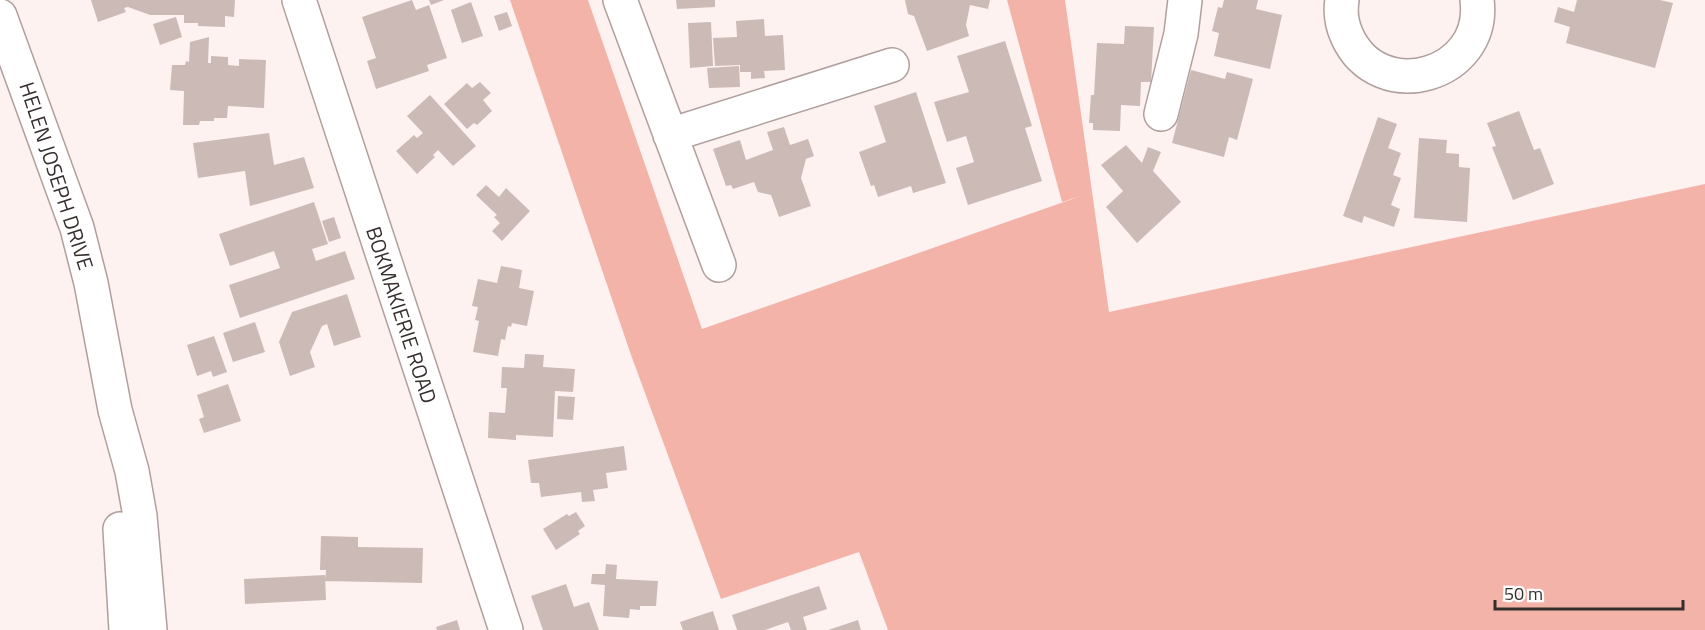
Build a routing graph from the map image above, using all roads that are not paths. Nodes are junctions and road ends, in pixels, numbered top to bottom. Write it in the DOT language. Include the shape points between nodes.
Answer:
graph roads {
  1 [pos="298,0"];
  2 [pos="620,0"];
  3 [pos="1185,0"];
  4 [pos="1342,0"];
  5 [pos="1477,0"];
  6 [pos="0,16"];
  7 [pos="892,65"];
  8 [pos="1161,114"];
  9 [pos="670,135"];
  10 [pos="719,265"];
  11 [pos="115,410"];
  12 [pos="126,630"];
  13 [pos="150,630"];
  14 [pos="506,630"];
  1 -- 14 [label="street, BOKMAKIERIE ROAD"];
  2 -- 9 [label="street"];
  3 -- 8 [label="street" via="1181,34"];
  4 -- 5 [label="street" via="1343,26 1352,46 1367,63 1387,74 1410,77 1432,73 1452,63 1467,46 1476,25"];
  6 -- 11 [label="street, HELEN JOSEPH DRIVE" via="77,228 101,327"];
  7 -- 9 [label="street"];
  9 -- 10 [label="street"];
  11 -- 12 [label="street, HELEN JOSEPH DRIVE" via="115,473"];
  11 -- 13 [label="street, HELEN JOSEPH DRIVE" via="140,516"];
}
